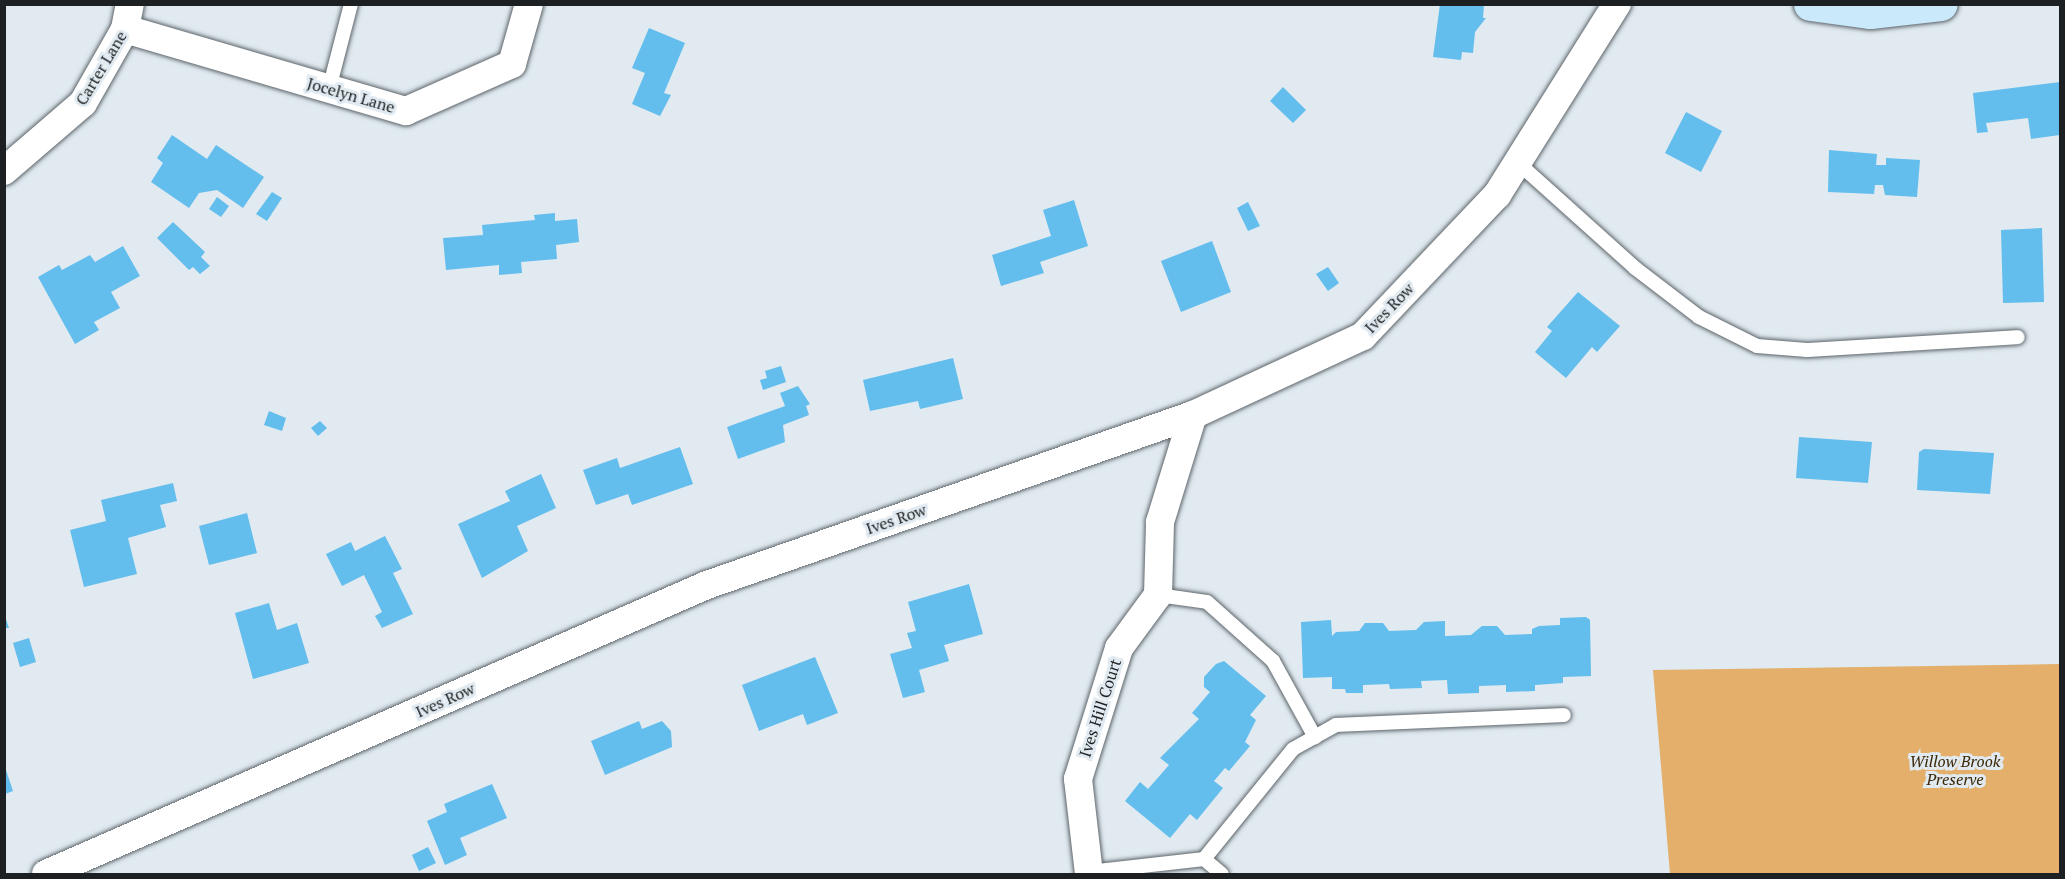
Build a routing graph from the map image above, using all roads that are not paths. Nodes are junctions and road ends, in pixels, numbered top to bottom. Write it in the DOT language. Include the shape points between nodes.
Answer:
graph roads {
  1 [pos="351,4"];
  2 [pos="529,4"];
  3 [pos="1617,4"];
  4 [pos="1810,4"];
  5 [pos="1941,4"];
  6 [pos="128,17"];
  7 [pos="329,89"];
  8 [pos="1517,162"];
  9 [pos="4,171"];
  10 [pos="2018,337"];
  11 [pos="1193,415"];
  12 [pos="1158,595"];
  13 [pos="1564,714"];
  14 [pos="1314,737"];
  15 [pos="1204,859"];
  16 [pos="76,869"];
  17 [pos="1089,873"];
  18 [pos="46,874"];
  19 [pos="1222,874"];
  1 -- 7 [label="lane"];
  2 -- 7 [label="street, Jocelyn Lane" via="512,64 405,111"];
  3 -- 8 [label="street, Ives Row"];
  4 -- 5 [label="main road" via="1870,12"];
  6 -- 7 [label="street, Jocelyn Lane"];
  6 -- 9 [label="street, Carter Lane" via="83,103"];
  8 -- 10 [label="lane" via="1635,268 1699,317 1756,346 1806,350"];
  8 -- 11 [label="street, Ives Row" via="1497,195 1363,336"];
  11 -- 12 [label="street" via="1160,522"];
  11 -- 16 [label="street, Ives Row" via="707,585"];
  12 -- 14 [label="lane" via="1206,602 1273,661"];
  12 -- 17 [label="street, Ives Hill Court" via="1119,648 1078,779"];
  13 -- 14 [label="lane" via="1336,724"];
  14 -- 15 [label="lane" via="1293,749"];
  15 -- 17 [label="lane"];
  15 -- 19 [label="lane"];
  16 -- 18 [label="street, Ives Row"];
}
